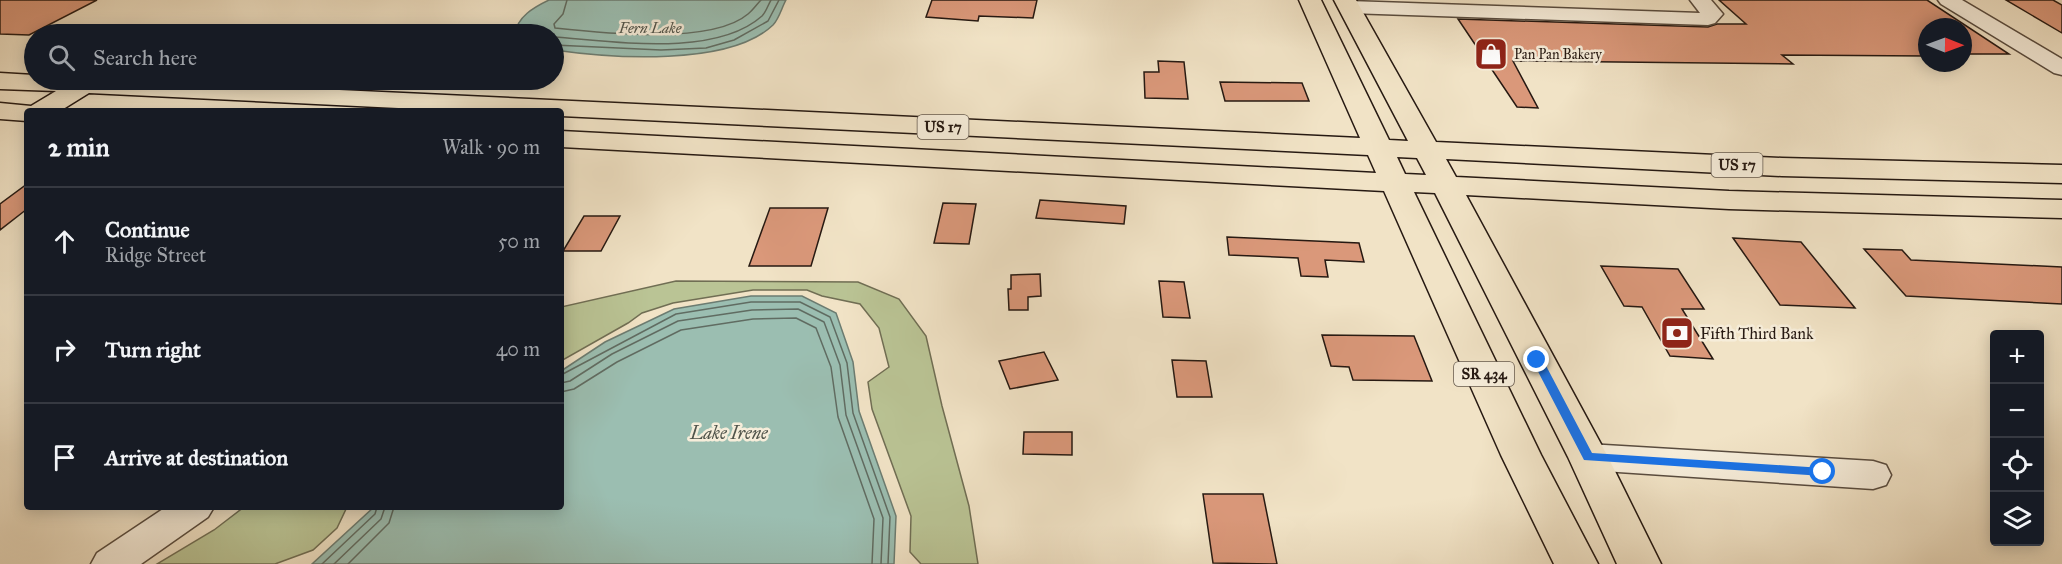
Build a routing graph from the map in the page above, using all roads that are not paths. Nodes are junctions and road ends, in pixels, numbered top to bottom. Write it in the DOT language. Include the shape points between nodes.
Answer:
graph roads {
  1 [pos="1311,0"];
  2 [pos="1700,0"];
  3 [pos="1948,0"];
  4 [pos="1347,3"];
  5 [pos="2062,68"];
  6 [pos="0,81"];
  7 [pos="24,82"];
  8 [pos="76,90"];
  9 [pos="148,90"];
  10 [pos="46,108"];
  11 [pos="438,108"];
  12 [pos="0,111"];
  13 [pos="24,113"];
  14 [pos="564,115"];
  15 [pos="564,139"];
  16 [pos="1380,148"];
  17 [pos="1426,150"];
  18 [pos="2055,174"];
  19 [pos="1396,181"];
  20 [pos="1444,184"];
  21 [pos="1996,208"];
  22 [pos="2062,209"];
  23 [pos="1588,457"];
  24 [pos="1873,475"];
  25 [pos="191,510"];
  26 [pos="111,564"];
  27 [pos="1576,564"];
  28 [pos="1639,564"];
  1 -- 16 [label="main road, SR 434"];
  2 -- 4 [label="street" via="1713,14 1708,19"];
  3 -- 5 [label="street"];
  4 -- 17 [label="main road, SR 434"];
  6 -- 7 [label="main road, US 17"];
  8 -- 10 [label="main road"];
  9 -- 11 [label="main road, US 17"];
  12 -- 13 [label="main road"];
  14 -- 16 [label="main road, US 17" via="738,118"];
  15 -- 19 [label="main road, US 17"];
  16 -- 17 [label="main road, US 17"];
  16 -- 19 [label="main road, SR 434"];
  17 -- 18 [label="main road, US 17" via="1782,167"];
  17 -- 20 [label="main road, SR 434"];
  18 -- 21 [label="main road" via="2048,190"];
  19 -- 20 [label="main road, US 17"];
  19 -- 27 [label="main road, SR 434" via="1521,455"];
  20 -- 21 [label="main road, US 17" via="1729,200"];
  20 -- 23 [label="main road, SR 434"];
  21 -- 22 [label="main road, US 17"];
  23 -- 24 [label="street"];
  23 -- 28 [label="main road, SR 434"];
  25 -- 26 [label="street"];
}
